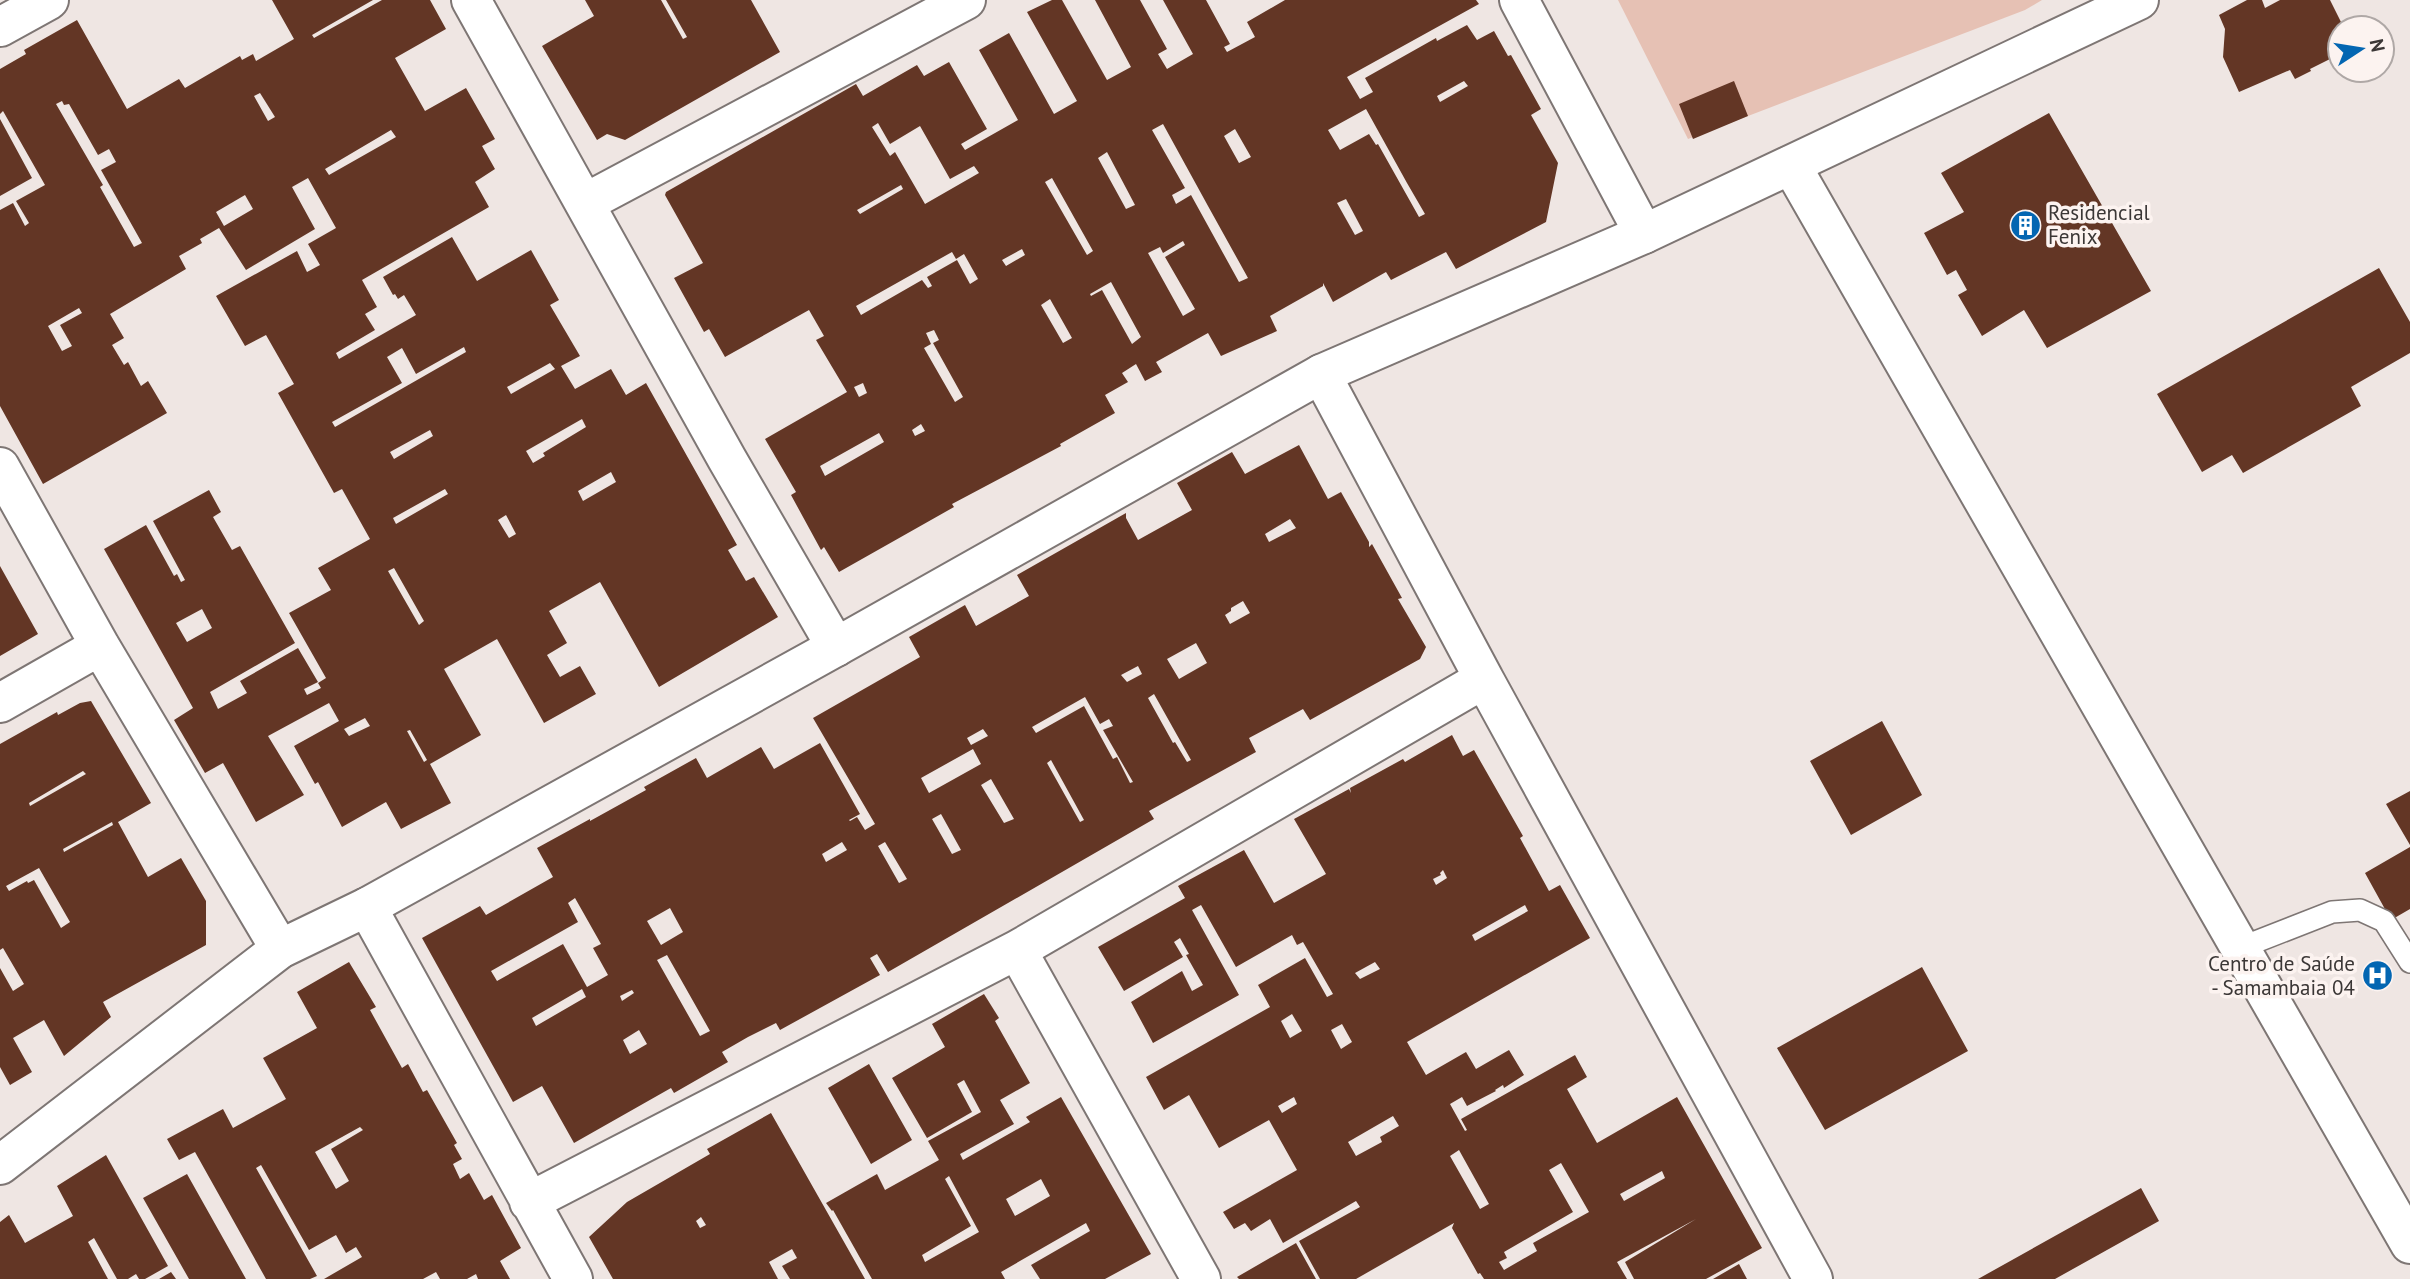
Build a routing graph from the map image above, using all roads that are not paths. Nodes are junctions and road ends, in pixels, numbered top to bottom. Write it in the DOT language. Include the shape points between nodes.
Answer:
graph roads {
  1 [pos="48,0"];
  2 [pos="471,0"];
  3 [pos="966,0"];
  4 [pos="1519,0"];
  5 [pos="2139,0"];
  6 [pos="2092,10"];
  7 [pos="0,27"];
  8 [pos="1791,165"];
  9 [pos="585,203"];
  10 [pos="1644,234"];
  11 [pos="1321,374"];
  12 [pos="0,467"];
  13 [pos="100,646"];
  14 [pos="836,647"];
  15 [pos="1484,679"];
  16 [pos="0,703"];
  17 [pos="367,907"];
  18 [pos="280,948"];
  19 [pos="2240,948"];
  20 [pos="1017,950"];
  21 [pos="2410,962"];
  22 [pos="0,1165"];
  23 [pos="529,1202"];
  24 [pos="2410,1244"];
  25 [pos="573,1279"];
  26 [pos="1201,1279"];
  27 [pos="1813,1279"];
  1 -- 7 [label="street"];
  2 -- 9 [label="street"];
  3 -- 9 [label="street"];
  4 -- 10 [label="street"];
  5 -- 6 [label="street"];
  6 -- 8 [label="street"];
  8 -- 10 [label="street"];
  8 -- 19 [label="street"];
  9 -- 14 [label="street"];
  10 -- 11 [label="street"];
  11 -- 14 [label="street"];
  11 -- 15 [label="street"];
  12 -- 13 [label="street"];
  13 -- 16 [label="street"];
  13 -- 18 [label="street"];
  14 -- 17 [label="street"];
  15 -- 20 [label="street"];
  15 -- 27 [label="street"];
  17 -- 18 [label="street"];
  17 -- 23 [label="street"];
  18 -- 22 [label="street"];
  19 -- 21 [label="lane" via="2332,912 2360,910 2384,921"];
  19 -- 24 [label="street"];
  20 -- 23 [label="street"];
  20 -- 26 [label="street"];
  23 -- 25 [label="street"];
}
